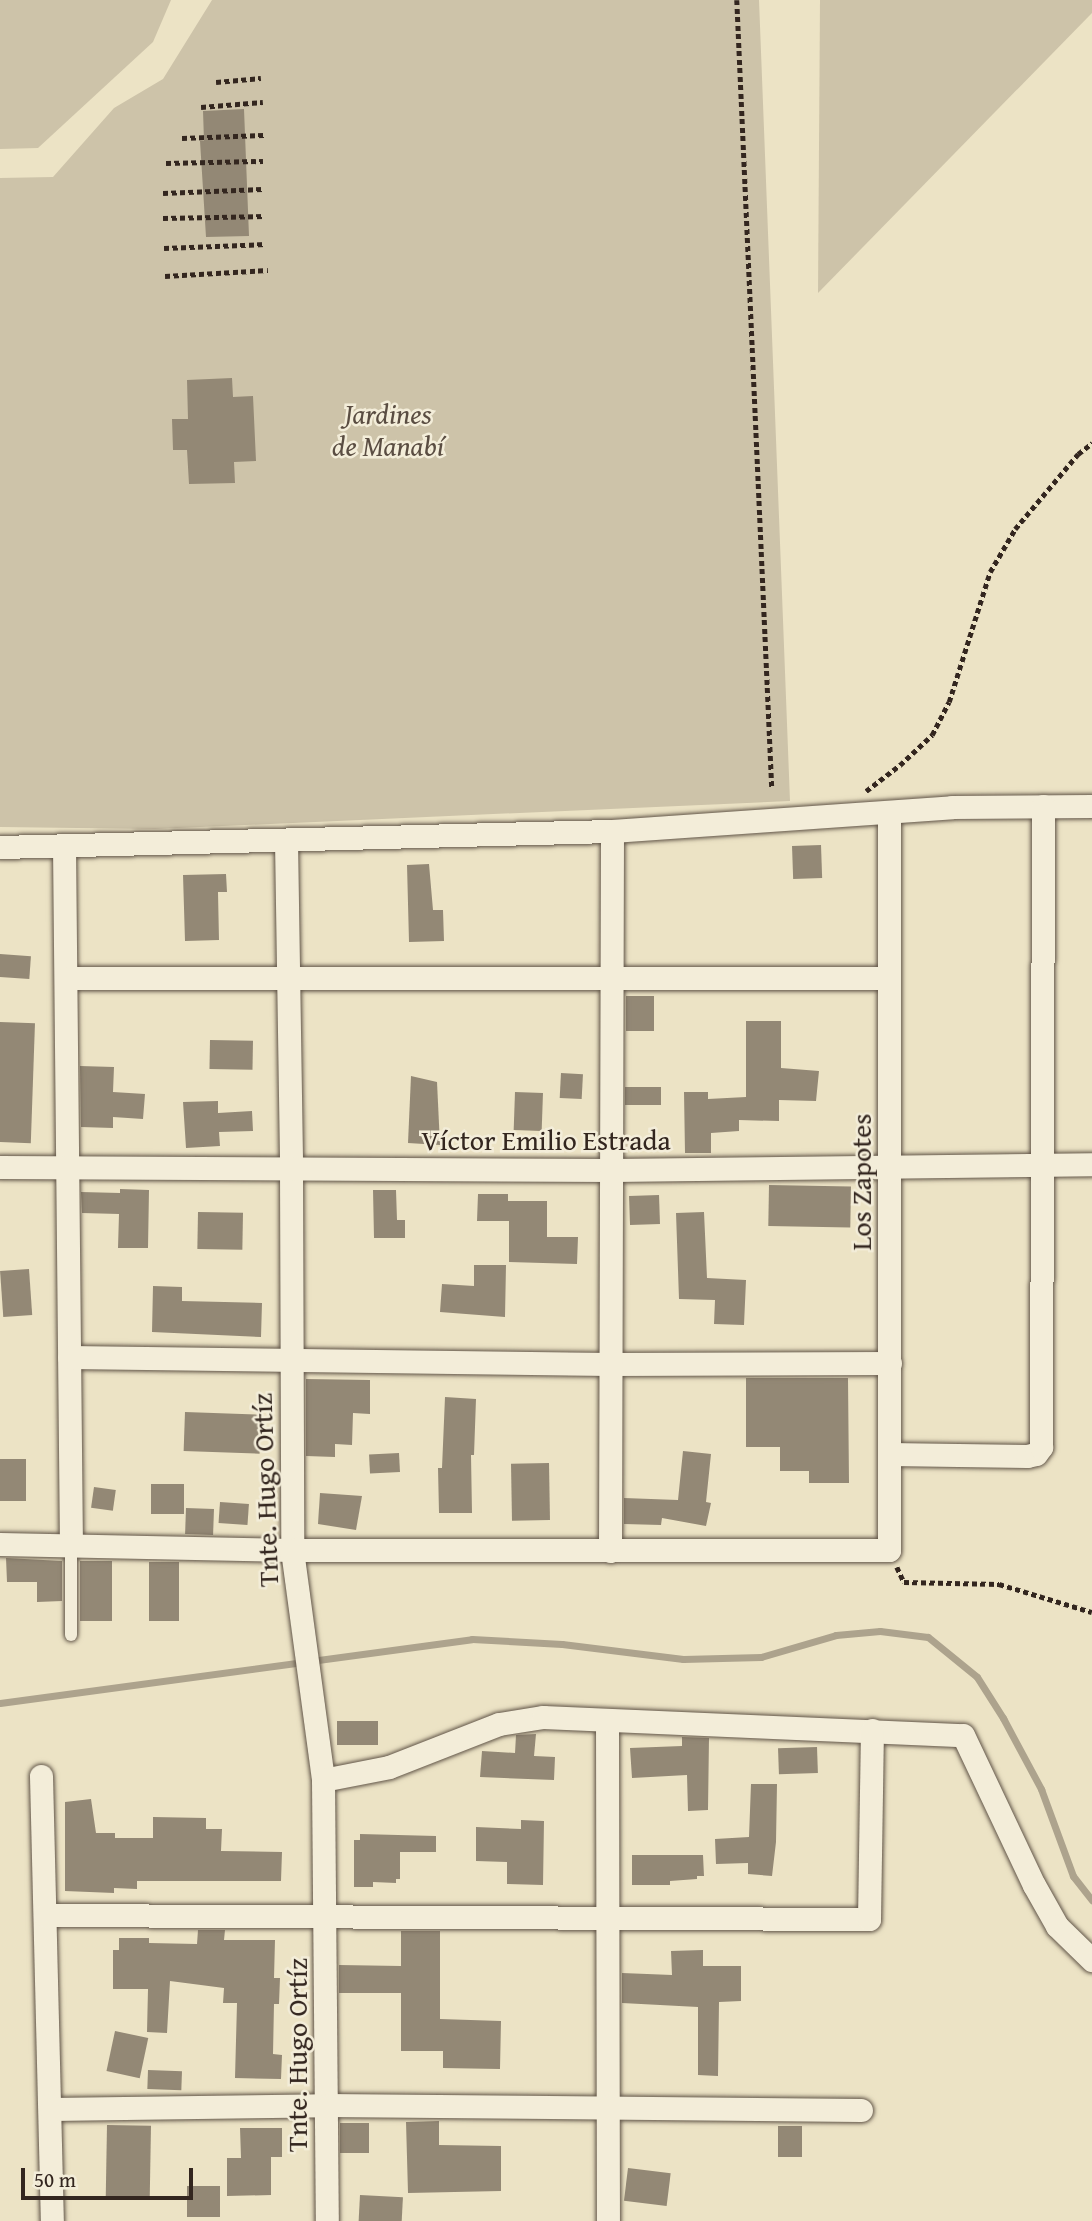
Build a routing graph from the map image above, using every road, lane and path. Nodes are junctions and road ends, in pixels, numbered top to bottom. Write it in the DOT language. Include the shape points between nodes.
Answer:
graph roads {
  1 [pos="737,0"];
  2 [pos="261,78"];
  3 [pos="216,82"];
  4 [pos="263,102"];
  5 [pos="201,107"];
  6 [pos="264,135"];
  7 [pos="182,138"];
  8 [pos="263,161"];
  9 [pos="166,163"];
  10 [pos="264,189"];
  11 [pos="163,193"];
  12 [pos="265,216"];
  13 [pos="163,218"];
  14 [pos="266,244"];
  15 [pos="164,248"];
  16 [pos="268,270"];
  17 [pos="165,276"];
  18 [pos="1092,443"];
  19 [pos="772,789"];
  20 [pos="861,794"];
  21 [pos="1043,806"];
  22 [pos="1092,806"];
  23 [pos="890,814"];
  24 [pos="611,831"];
  25 [pos="286,840"];
  26 [pos="64,845"];
  27 [pos="0,847"];
  28 [pos="67,978"];
  29 [pos="288,978"];
  30 [pos="611,978"];
  31 [pos="889,978"];
  32 [pos="1043,1164"];
  33 [pos="1092,1164"];
  34 [pos="0,1167"];
  35 [pos="69,1167"];
  36 [pos="891,1167"];
  37 [pos="291,1170"];
  38 [pos="613,1170"];
  39 [pos="69,1357"];
  40 [pos="291,1360"];
  41 [pos="890,1363"];
  42 [pos="611,1364"];
  43 [pos="889,1454"];
  44 [pos="0,1544"];
  45 [pos="71,1546"];
  46 [pos="889,1550"];
  47 [pos="610,1551"];
  48 [pos="293,1558"];
  49 [pos="1092,1612"];
  50 [pos="72,1635"];
  51 [pos="607,1720"];
  52 [pos="872,1730"];
  53 [pos="41,1776"];
  54 [pos="323,1780"];
  55 [pos="45,1915"];
  56 [pos="326,1915"];
  57 [pos="608,1916"];
  58 [pos="1092,1960"];
  59 [pos="326,2105"];
  60 [pos="608,2107"];
  61 [pos="51,2109"];
  62 [pos="861,2109"];
  63 [pos="52,2221"];
  64 [pos="327,2221"];
  65 [pos="608,2221"];
  1 -- 19 [label="path"];
  2 -- 3 [label="path"];
  4 -- 5 [label="path"];
  6 -- 7 [label="path"];
  8 -- 9 [label="path"];
  10 -- 11 [label="path"];
  12 -- 13 [label="path"];
  14 -- 15 [label="path"];
  16 -- 17 [label="path"];
  18 -- 20 [label="path" via="1015,529 990,572 949,702 932,735"];
  21 -- 22 [label="street"];
  21 -- 23 [label="street" via="952,807"];
  21 -- 32 [label="street"];
  23 -- 24 [label="street"];
  23 -- 31 [label="street, Los Zapotes"];
  24 -- 25 [label="street"];
  24 -- 30 [label="street"];
  25 -- 26 [label="street"];
  25 -- 29 [label="street, Tnte. Hugo Ortíz"];
  26 -- 27 [label="street"];
  26 -- 28 [label="street"];
  28 -- 29 [label="street"];
  28 -- 35 [label="street"];
  29 -- 30 [label="street"];
  29 -- 37 [label="street, Tnte. Hugo Ortíz"];
  30 -- 31 [label="street"];
  30 -- 38 [label="street"];
  31 -- 36 [label="street, Los Zapotes"];
  32 -- 33 [label="street, Víctor Emilio Estrada"];
  32 -- 36 [label="street, Víctor Emilio Estrada"];
  32 -- 43 [label="street" via="1041,1447 1027,1456"];
  34 -- 35 [label="street, Víctor Emilio Estrada"];
  35 -- 37 [label="street, Víctor Emilio Estrada"];
  35 -- 39 [label="street"];
  36 -- 38 [label="street, Víctor Emilio Estrada"];
  36 -- 41 [label="street, Los Zapotes"];
  37 -- 38 [label="street, Víctor Emilio Estrada"];
  37 -- 40 [label="street, Tnte. Hugo Ortíz"];
  38 -- 42 [label="street"];
  39 -- 40 [label="street"];
  39 -- 45 [label="street"];
  40 -- 42 [label="street"];
  40 -- 48 [label="street, Tnte. Hugo Ortíz"];
  41 -- 42 [label="street"];
  41 -- 43 [label="street, Los Zapotes"];
  42 -- 47 [label="street"];
  43 -- 46 [label="street, Los Zapotes"];
  44 -- 45 [label="street"];
  45 -- 48 [label="street"];
  45 -- 50 [label="lane"];
  46 -- 47 [label="street"];
  46 -- 49 [label="path" via="904,1582 999,1584"];
  47 -- 48 [label="street"];
  48 -- 54 [label="street, Tnte. Hugo Ortíz"];
  51 -- 52 [label="street"];
  51 -- 54 [label="street" via="543,1717 499,1724 389,1767"];
  51 -- 57 [label="street"];
  52 -- 57 [label="street" via="869,1919"];
  52 -- 58 [label="street" via="962,1735 1057,1926"];
  53 -- 55 [label="street"];
  54 -- 56 [label="street, Tnte. Hugo Ortíz"];
  55 -- 56 [label="street"];
  55 -- 61 [label="street"];
  56 -- 57 [label="street"];
  56 -- 59 [label="street, Tnte. Hugo Ortíz"];
  57 -- 60 [label="street"];
  59 -- 60 [label="street"];
  59 -- 61 [label="street"];
  59 -- 64 [label="street, Tnte. Hugo Ortíz"];
  60 -- 62 [label="street"];
  60 -- 65 [label="street"];
  61 -- 63 [label="street"];
}
